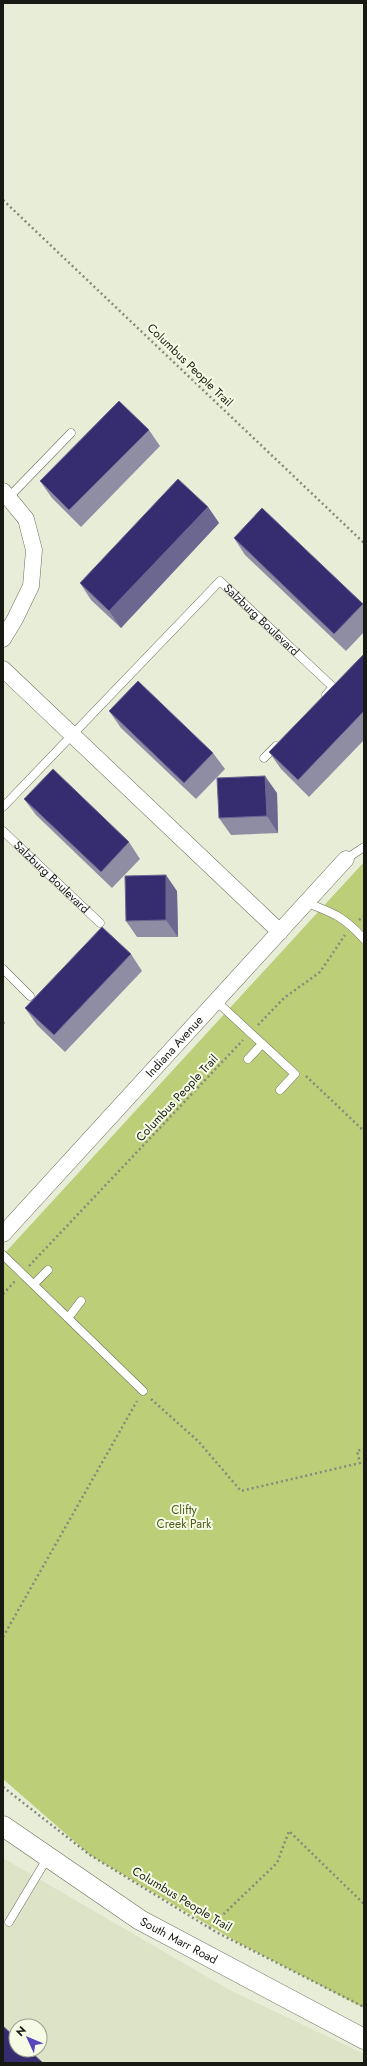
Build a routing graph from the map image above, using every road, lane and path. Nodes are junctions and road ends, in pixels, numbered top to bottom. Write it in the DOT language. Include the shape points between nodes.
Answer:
graph roads {
  1 [pos="3,200"];
  2 [pos="71,432"];
  3 [pos="6,494"];
  4 [pos="364,543"];
  5 [pos="3,639"];
  6 [pos="3,669"];
  7 [pos="318,702"];
  8 [pos="72,735"];
  9 [pos="283,738"];
  10 [pos="264,758"];
  11 [pos="3,807"];
  12 [pos="3,831"];
  13 [pos="364,846"];
  14 [pos="346,859"];
  15 [pos="307,903"];
  16 [pos="364,916"];
  17 [pos="100,923"];
  18 [pos="353,926"];
  19 [pos="280,932"];
  20 [pos="364,938"];
  21 [pos="3,969"];
  22 [pos="30,996"];
  23 [pos="216,1001"];
  24 [pos="251,1033"];
  25 [pos="262,1044"];
  26 [pos="248,1059"];
  27 [pos="295,1074"];
  28 [pos="280,1090"];
  29 [pos="364,1131"];
  30 [pos="3,1234"];
  31 [pos="3,1255"];
  32 [pos="48,1270"];
  33 [pos="23,1273"];
  34 [pos="34,1284"];
  35 [pos="3,1294"];
  36 [pos="80,1300"];
  37 [pos="68,1318"];
  38 [pos="143,1391"];
  39 [pos="364,1449"];
  40 [pos="3,1637"];
  41 [pos="3,1787"];
  42 [pos="3,1826"];
  43 [pos="48,1857"];
  44 [pos="364,1904"];
  45 [pos="9,1922"];
  46 [pos="209,1928"];
  47 [pos="364,2007"];
  48 [pos="364,2039"];
  1 -- 4 [label="path, Columbus People Trail"];
  2 -- 3 [label="lane"];
  3 -- 5 [label="street" via="26,520 34,550 31,586"];
  6 -- 8 [label="street"];
  7 -- 8 [label="lane, Salzburg Boulevard" via="333,687 220,581"];
  8 -- 11 [label="lane, Salzburg Boulevard"];
  8 -- 19 [label="street"];
  9 -- 10 [label="lane"];
  12 -- 17 [label="lane, Salzburg Boulevard"];
  13 -- 14 [label="lane"];
  14 -- 15 [label="street, Indiana Avenue"];
  15 -- 18 [label="lane" via="335,913"];
  15 -- 19 [label="street, Indiana Avenue"];
  16 -- 18 [label="path, Columbus People Trail"];
  18 -- 20 [label="lane"];
  18 -- 24 [label="path, Columbus People Trail" via="320,972 284,998"];
  19 -- 23 [label="street, Indiana Avenue"];
  21 -- 22 [label="lane"];
  23 -- 24 [label="lane"];
  23 -- 30 [label="street, Indiana Avenue"];
  24 -- 25 [label="lane"];
  24 -- 33 [label="path, Columbus People Trail"];
  25 -- 26 [label="lane"];
  25 -- 27 [label="lane"];
  27 -- 28 [label="lane"];
  27 -- 29 [label="path" via="304,1074"];
  31 -- 33 [label="lane"];
  32 -- 34 [label="lane"];
  33 -- 34 [label="lane"];
  33 -- 35 [label="path, Columbus People Trail"];
  34 -- 37 [label="lane"];
  36 -- 37 [label="lane"];
  37 -- 38 [label="lane"];
  38 -- 39 [label="path" via="198,1441 241,1491 360,1463 357,1451"];
  38 -- 40 [label="path"];
  41 -- 46 [label="path, Columbus People Trail" via="90,1855"];
  42 -- 43 [label="street, South Marr Road"];
  43 -- 45 [label="lane"];
  43 -- 48 [label="street, South Marr Road" via="140,1920"];
  44 -- 46 [label="path" via="289,1831 277,1863"];
  46 -- 47 [label="path, Columbus People Trail"];
}
